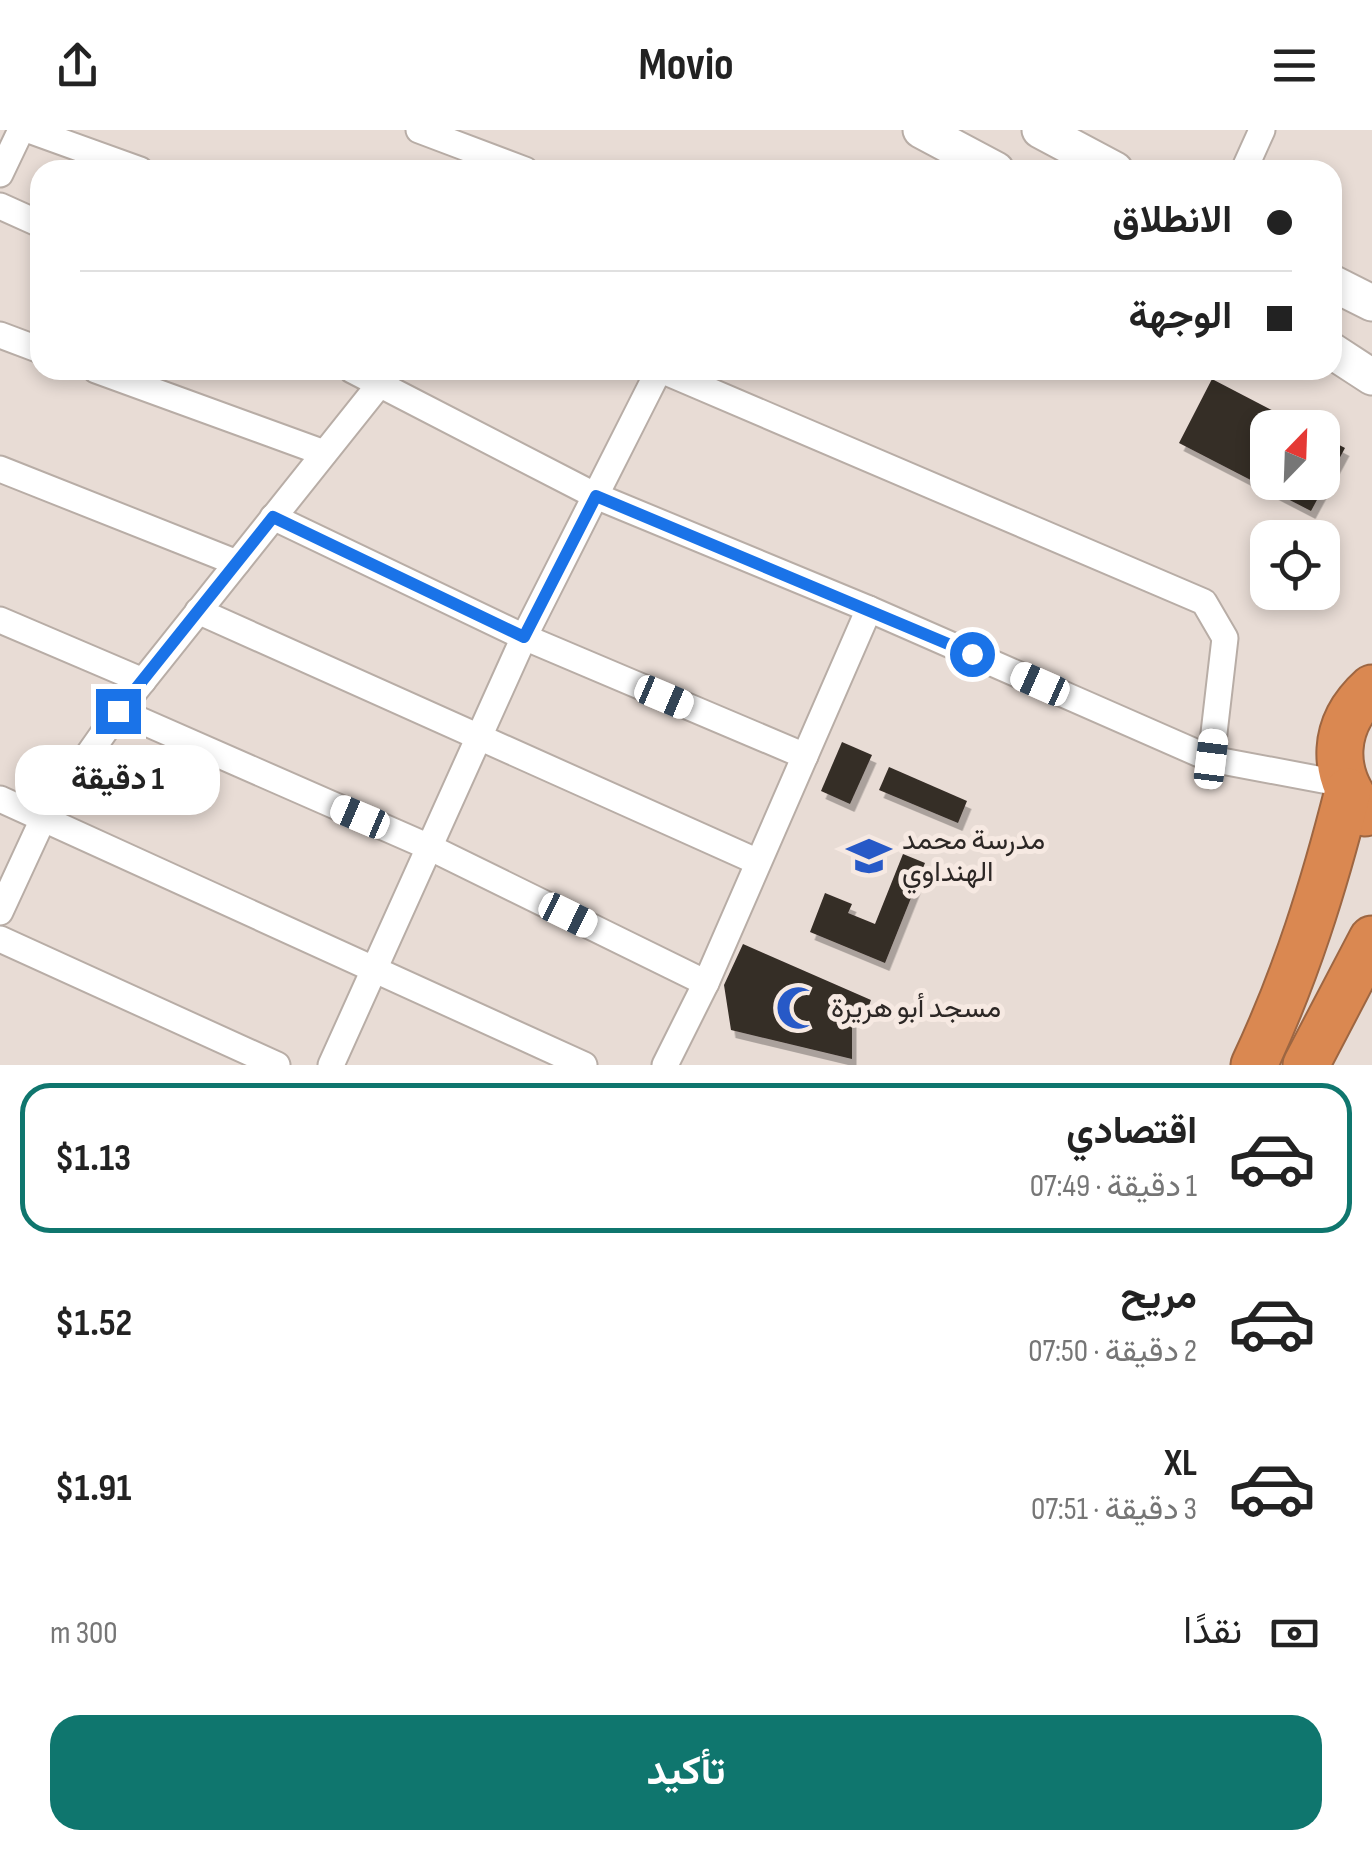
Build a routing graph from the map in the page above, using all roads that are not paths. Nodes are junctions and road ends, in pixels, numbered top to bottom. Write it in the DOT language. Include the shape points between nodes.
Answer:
graph roads {
  1 [pos="21,130"];
  2 [pos="29,130"];
  3 [pos="419,130"];
  4 [pos="921,130"];
  5 [pos="1040,130"];
  6 [pos="1262,130"];
  7 [pos="112,160"];
  8 [pos="498,160"];
  9 [pos="977,160"];
  10 [pos="1096,160"];
  11 [pos="1248,160"];
  12 [pos="0,174"];
  13 [pos="0,206"];
  14 [pos="30,220"];
  15 [pos="1342,288"];
  16 [pos="1372,303"];
  17 [pos="0,335"];
  18 [pos="30,346"];
  19 [pos="1342,358"];
  20 [pos="1372,377"];
  21 [pos="124,380"];
  22 [pos="383,380"];
  23 [pos="393,380"];
  24 [pos="655,380"];
  25 [pos="683,380"];
  26 [pos="324,452"];
  27 [pos="0,469"];
  28 [pos="596,496"];
  29 [pos="273,517"];
  30 [pos="236,563"];
  31 [pos="869,609"];
  32 [pos="198,611"];
  33 [pos="0,620"];
  34 [pos="524,637"];
  35 [pos="143,681"];
  36 [pos="1372,688"];
  37 [pos="118,711"];
  38 [pos="478,740"];
  39 [pos="805,756"];
  40 [pos="1211,759"];
  41 [pos="1354,798"];
  42 [pos="0,799"];
  43 [pos="43,818"];
  44 [pos="429,847"];
  45 [pos="758,862"];
  46 [pos="0,912"];
  47 [pos="0,938"];
  48 [pos="1372,939"];
  49 [pos="374,969"];
  50 [pos="706,983"];
  51 [pos="277,1065"];
  52 [pos="331,1065"];
  53 [pos="584,1065"];
  54 [pos="665,1065"];
  55 [pos="1254,1065"];
  56 [pos="1306,1065"];
  1 -- 12 [label="street"];
  2 -- 7 [label="street"];
  3 -- 8 [label="street"];
  4 -- 9 [label="main road"];
  5 -- 10 [label="main road"];
  6 -- 11 [label="street"];
  13 -- 14 [label="street"];
  15 -- 16 [label="main road"];
  17 -- 18 [label="street"];
  19 -- 20 [label="main road"];
  21 -- 26 [label="street"];
  22 -- 26 [label="street"];
  23 -- 28 [label="street"];
  24 -- 28 [label="street"];
  25 -- 40 [label="street" via="1204,602 1225,638"];
  26 -- 29 [label="street"];
  27 -- 30 [label="street"];
  28 -- 31 [label="street"];
  28 -- 34 [label="street"];
  29 -- 30 [label="street"];
  29 -- 34 [label="street"];
  30 -- 32 [label="street"];
  31 -- 39 [label="street"];
  31 -- 40 [label="street"];
  32 -- 35 [label="street"];
  32 -- 38 [label="street"];
  33 -- 35 [label="street"];
  34 -- 38 [label="street"];
  34 -- 39 [label="street"];
  35 -- 37 [label="street"];
  36 -- 41 [label="highway" via="1355,704 1340,736"];
  37 -- 43 [label="street"];
  37 -- 44 [label="street"];
  38 -- 44 [label="street"];
  38 -- 45 [label="street"];
  39 -- 45 [label="street"];
  40 -- 41 [label="street"];
  41 -- 55 [label="highway" via="1290,991"];
  42 -- 43 [label="street"];
  43 -- 46 [label="street"];
  43 -- 49 [label="street"];
  44 -- 49 [label="street"];
  44 -- 50 [label="street"];
  45 -- 50 [label="street"];
  47 -- 51 [label="street"];
  48 -- 56 [label="highway"];
  49 -- 52 [label="street"];
  49 -- 53 [label="street"];
  50 -- 54 [label="street"];
}
